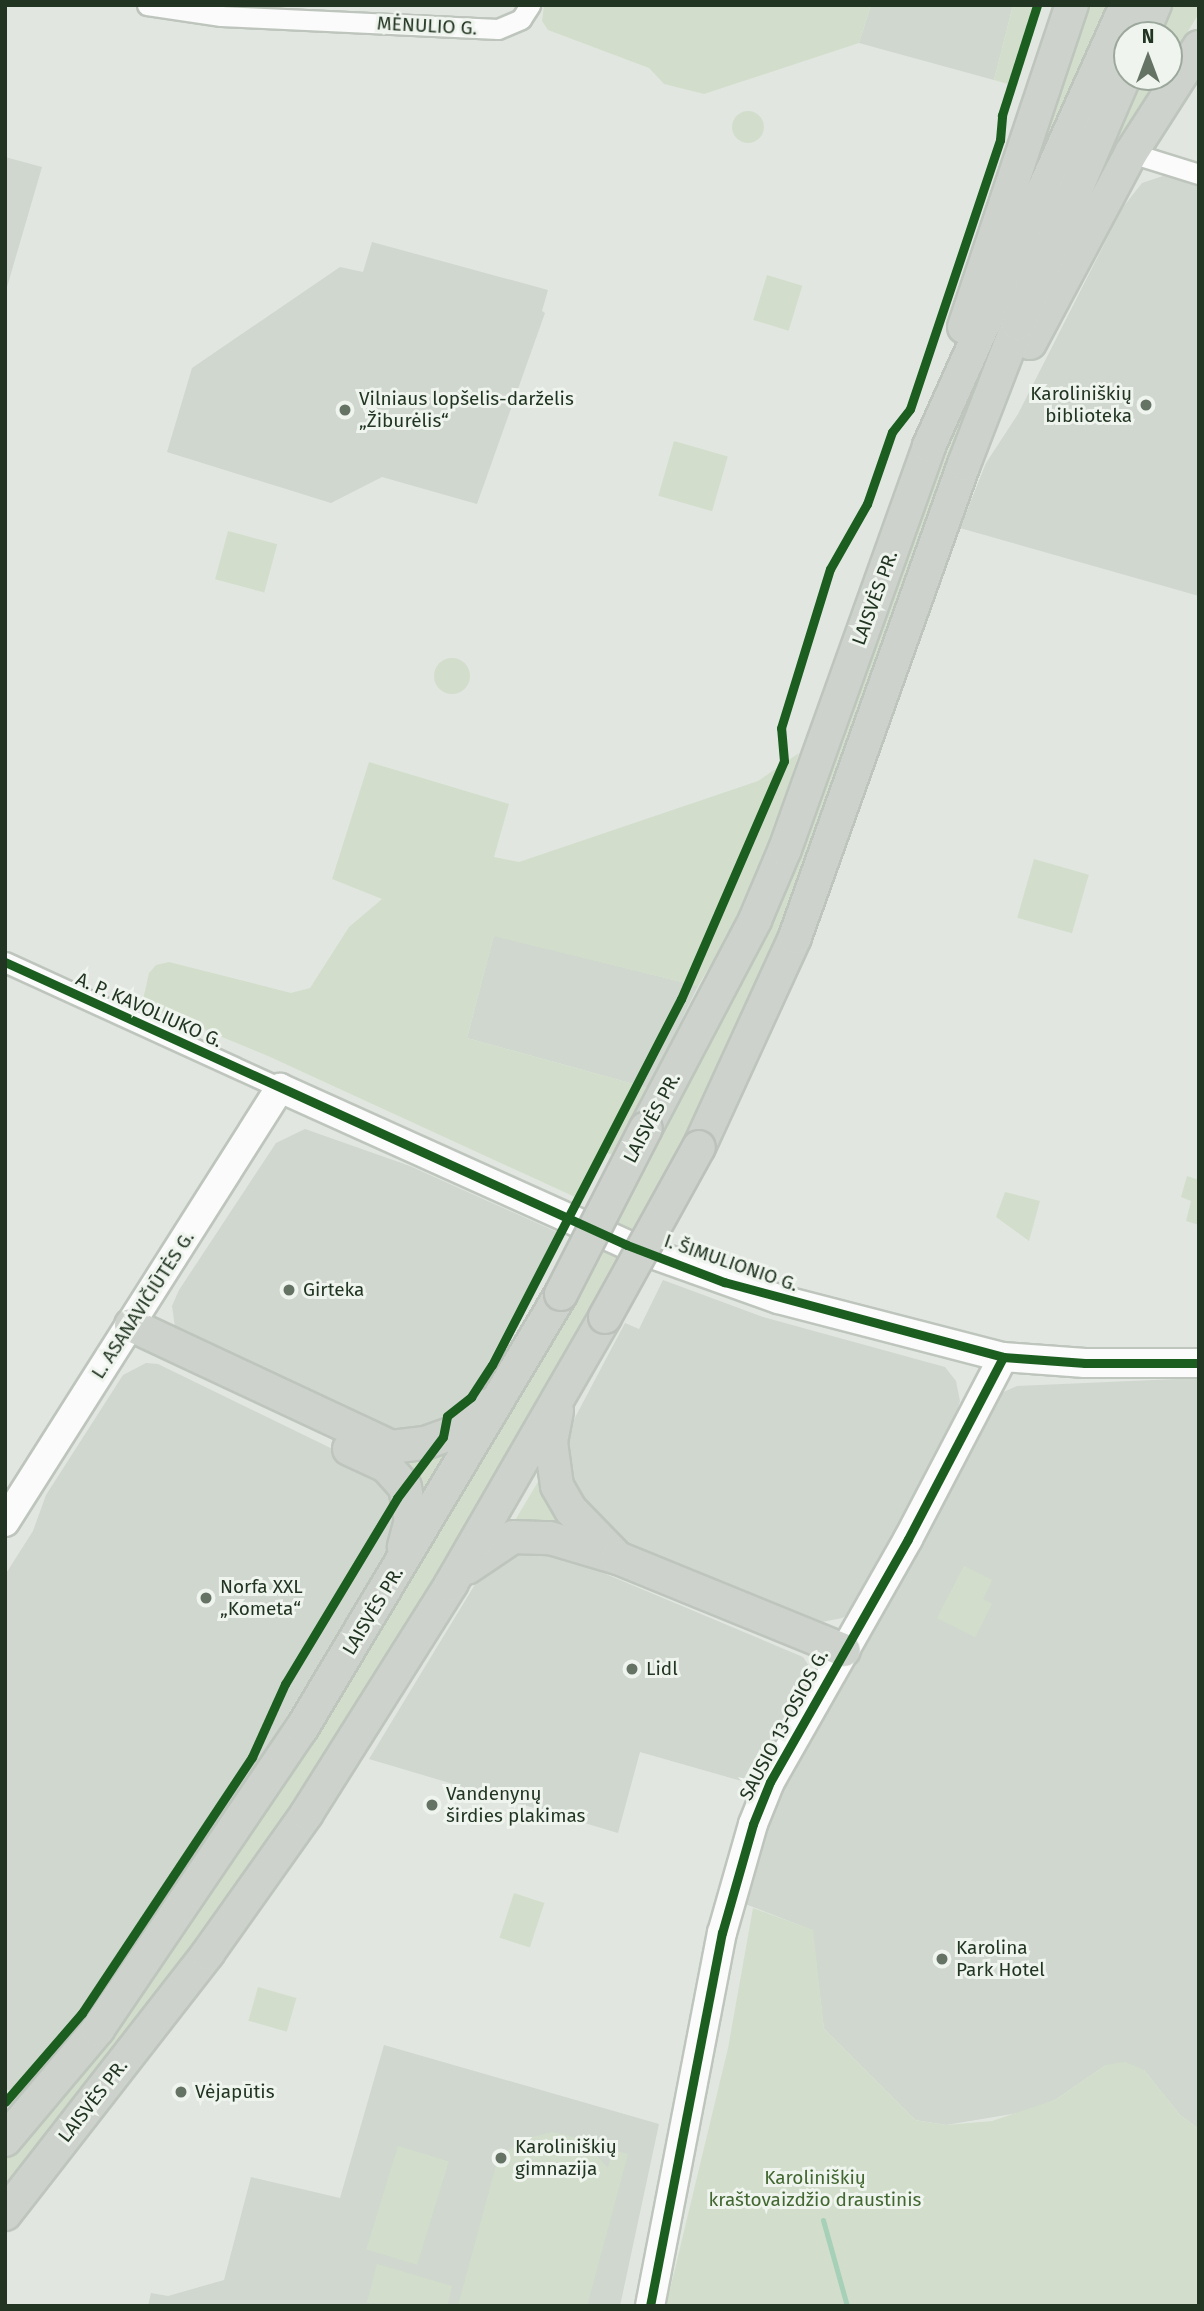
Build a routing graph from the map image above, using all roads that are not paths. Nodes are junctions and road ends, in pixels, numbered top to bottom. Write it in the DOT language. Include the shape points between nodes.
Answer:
graph roads {
  1 [pos="147,5"];
  2 [pos="530,5"];
  3 [pos="1072,5"];
  4 [pos="1126,5"];
  5 [pos="1199,47"];
  6 [pos="1113,91"];
  7 [pos="1089,127"];
  8 [pos="1131,153"];
  9 [pos="1199,174"];
  10 [pos="929,446"];
  11 [pos="964,464"];
  12 [pos="5,962"];
  13 [pos="280,1088"];
  14 [pos="125,1334"];
  15 [pos="1003,1357"];
  16 [pos="1199,1363"];
  17 [pos="512,1380"];
  18 [pos="560,1398"];
  19 [pos="5,1522"];
  20 [pos="618,1558"];
  21 [pos="396,1573"];
  22 [pos="451,1584"];
  23 [pos="844,1650"];
  24 [pos="5,2140"];
  25 [pos="5,2214"];
  26 [pos="650,2306"];
  1 -- 2 [label="street, MĖNULIO G." via="221,16 498,29 521,19"];
  3 -- 10 [label="main road" via="968,312"];
  4 -- 7 [label="main road, LAISVĖS PR."];
  5 -- 8 [label="main road, LAISVĖS PR."];
  6 -- 7 [label="main road, LAISVĖS PR."];
  7 -- 10 [label="main road, LAISVĖS PR."];
  7 -- 11 [label="main road, LAISVĖS PR."];
  8 -- 9 [label="street"];
  8 -- 11 [label="main road, LAISVĖS PR."];
  10 -- 17 [label="main road, LAISVĖS PR., bridge" via="785,849 755,920"];
  11 -- 18 [label="main road, LAISVĖS PR., bridge" via="795,937 699,1147"];
  12 -- 13 [label="street, A. P. KAVOLIUKO G."];
  13 -- 14 [label="street, L. ASANAVIČIŪTĖS G."];
  13 -- 15 [label="street, I. ŠIMULIONIO G." via="652,1255 778,1299"];
  14 -- 17 [label="main road" via="391,1447 425,1444 456,1432"];
  14 -- 19 [label="street, L. ASANAVIČIŪTĖS G."];
  14 -- 21 [label="main road" via="386,1466 405,1487 410,1503 411,1520"];
  15 -- 16 [label="street, I. ŠIMULIONIO G."];
  15 -- 23 [label="street, SAUSIO 13-OSIOS G."];
  17 -- 21 [label="main road, LAISVĖS PR."];
  18 -- 20 [label="main road" via="551,1442 558,1486 579,1520"];
  18 -- 22 [label="main road, LAISVĖS PR."];
  20 -- 22 [label="main road" via="550,1538 513,1537 481,1555"];
  20 -- 23 [label="main road"];
  21 -- 24 [label="main road, LAISVĖS PR." via="302,1728 98,2029"];
  22 -- 25 [label="main road, LAISVĖS PR." via="307,1814 247,1899"];
  23 -- 26 [label="street, SAUSIO 13-OSIOS G." via="770,1782 732,1886"];
}
